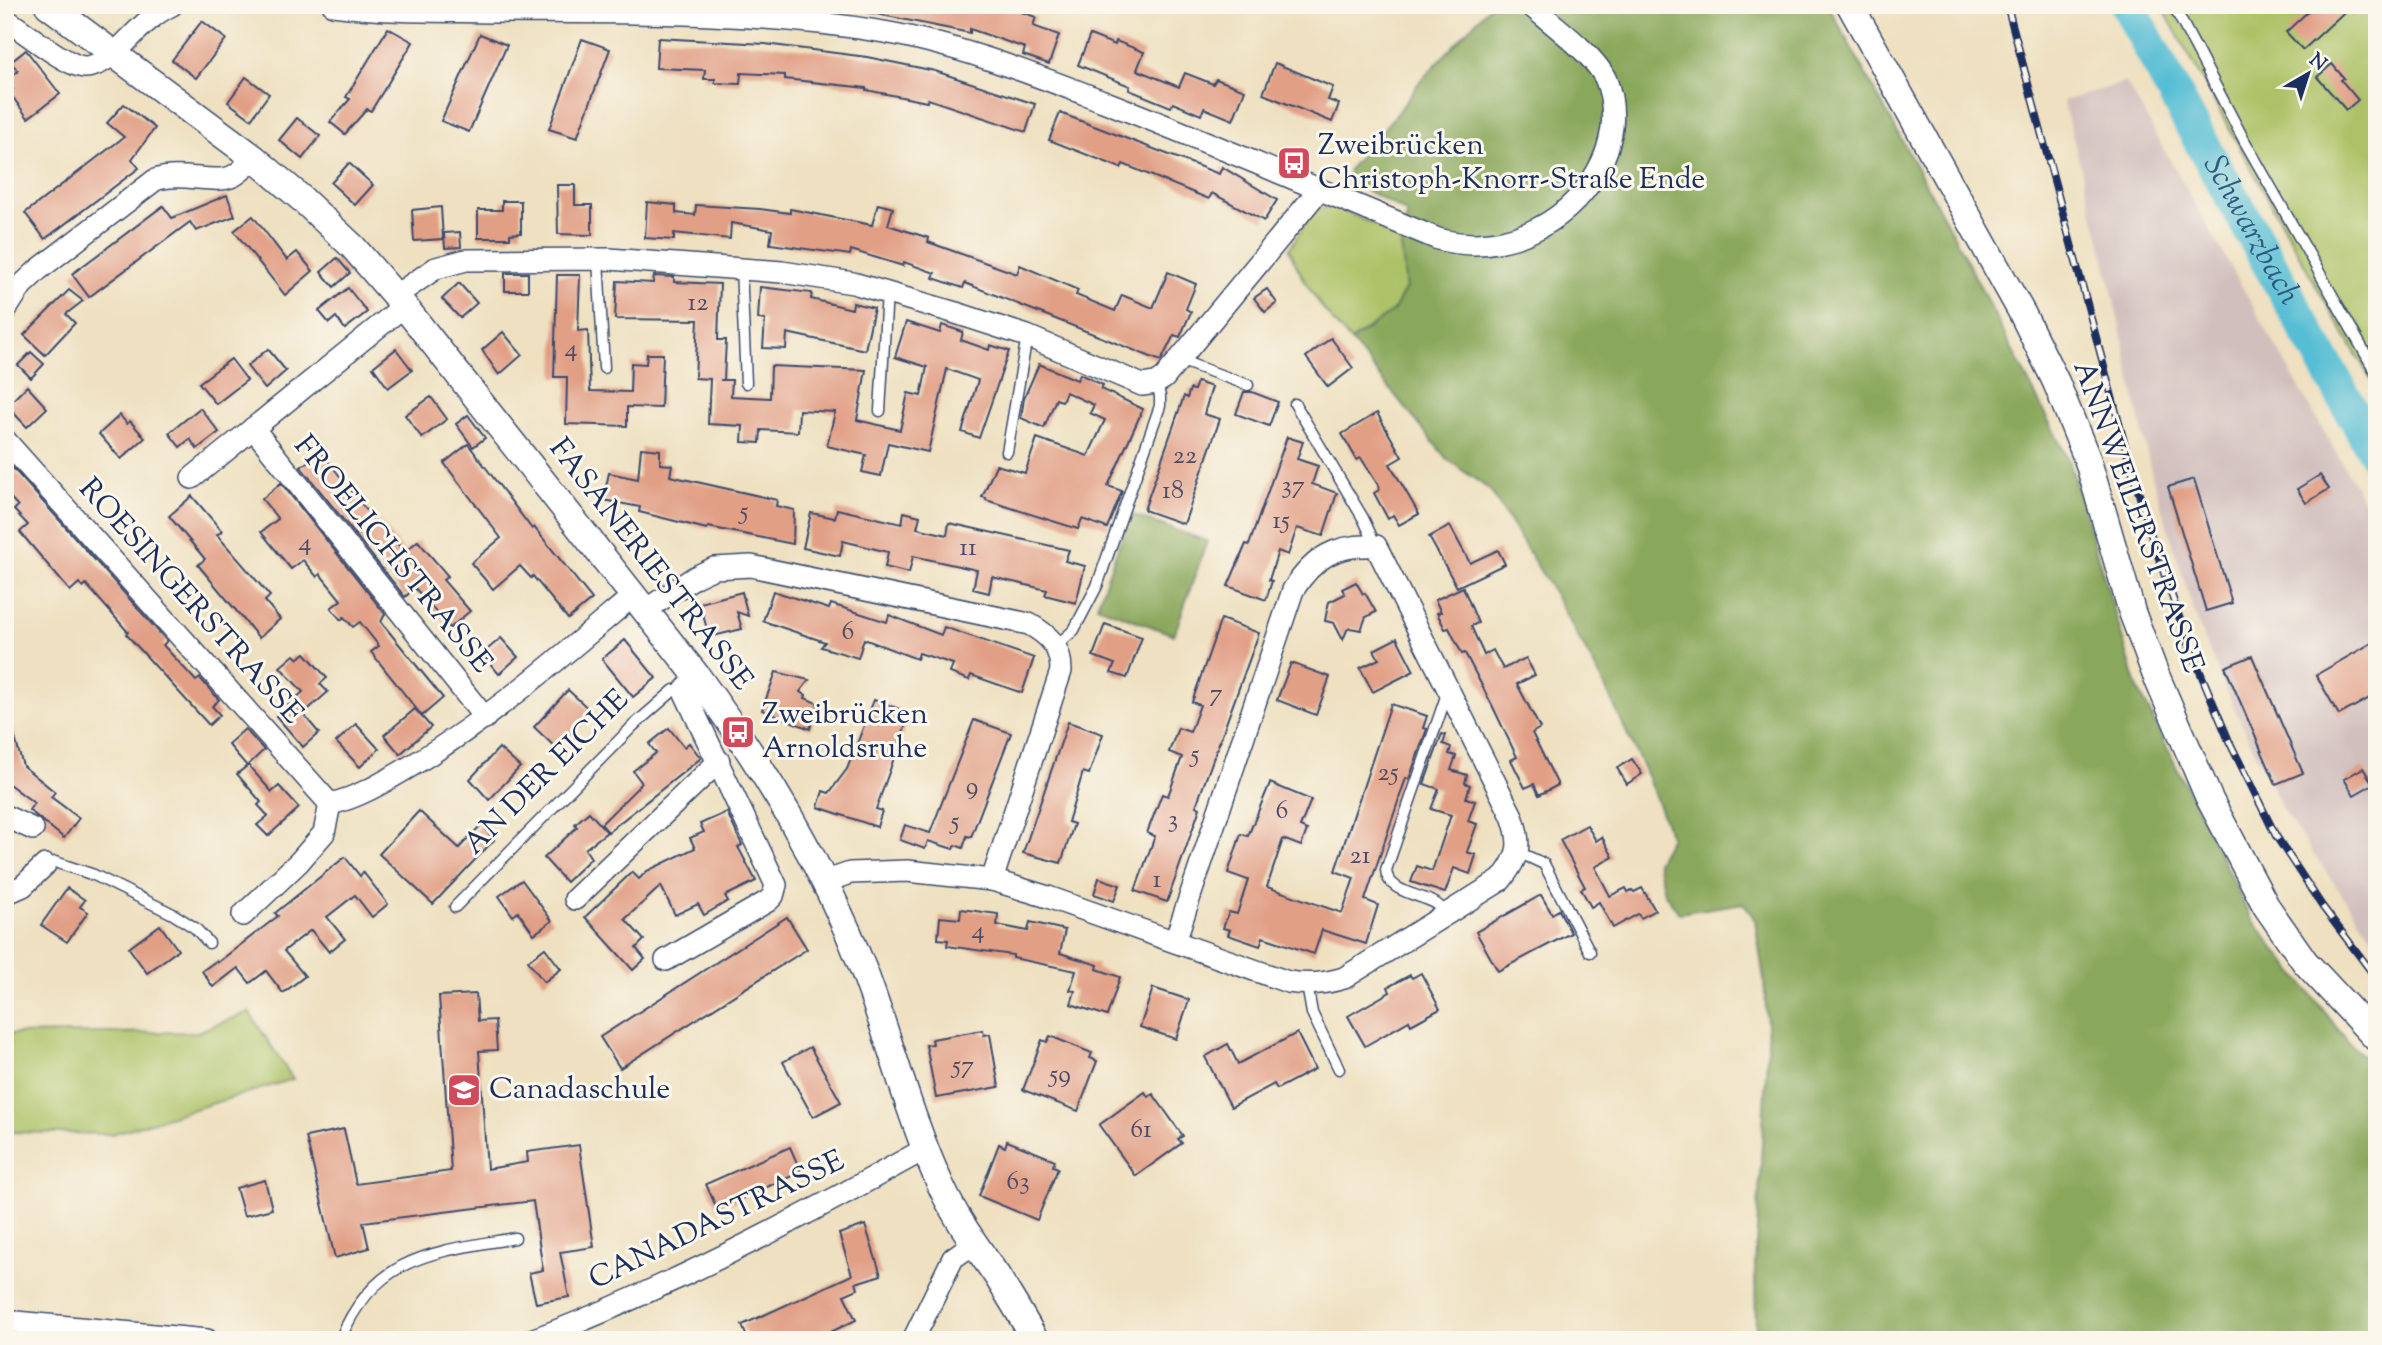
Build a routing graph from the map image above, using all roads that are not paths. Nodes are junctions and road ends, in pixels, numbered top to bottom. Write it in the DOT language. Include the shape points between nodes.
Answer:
graph roads {
  1 [pos="48,5"];
  2 [pos="172,5"];
  3 [pos="332,5"];
  4 [pos="1530,5"];
  5 [pos="1850,5"];
  6 [pos="2173,5"];
  7 [pos="5,19"];
  8 [pos="114,54"];
  9 [pos="254,158"];
  10 [pos="1319,190"];
  11 [pos="598,259"];
  12 [pos="741,268"];
  13 [pos="887,292"];
  14 [pos="400,301"];
  15 [pos="5,310"];
  16 [pos="1027,336"];
  17 [pos="1179,360"];
  18 [pos="604,368"];
  19 [pos="2377,374"];
  20 [pos="746,383"];
  21 [pos="1156,383"];
  22 [pos="1248,385"];
  23 [pos="1295,404"];
  24 [pos="880,411"];
  25 [pos="253,428"];
  26 [pos="5,440"];
  27 [pos="1007,452"];
  28 [pos="192,478"];
  29 [pos="1376,546"];
  30 [pos="638,603"];
  31 [pos="1056,646"];
  32 [pos="691,684"];
  33 [pos="1448,690"];
  34 [pos="485,718"];
  35 [pos="719,761"];
  36 [pos="330,804"];
  37 [pos="5,816"];
  38 [pos="33,829"];
  39 [pos="1518,852"];
  40 [pos="45,865"];
  41 [pos="992,880"];
  42 [pos="824,882"];
  43 [pos="5,894"];
  44 [pos="575,899"];
  45 [pos="455,907"];
  46 [pos="243,915"];
  47 [pos="1448,915"];
  48 [pos="1175,941"];
  49 [pos="209,943"];
  50 [pos="1590,952"];
  51 [pos="666,960"];
  52 [pos="1307,985"];
  53 [pos="2377,1039"];
  54 [pos="1339,1069"];
  55 [pos="925,1149"];
  56 [pos="515,1238"];
  57 [pos="973,1244"];
  58 [pos="5,1321"];
  59 [pos="208,1340"];
  60 [pos="340,1340"];
  61 [pos="532,1340"];
  62 [pos="913,1340"];
  63 [pos="1035,1340"];
  1 -- 8 [label="street, FASANERIESTRASSE"];
  2 -- 8 [label="street" via="146,21"];
  3 -- 10 [label="street" via="740,17 885,32 936,43 1069,88"];
  4 -- 10 [label="street" via="1585,53 1605,78 1612,104 1613,128 1606,157 1587,189 1567,210 1546,225 1498,243 1456,244"];
  5 -- 53 [label="street, ANNWEILERSTRASSE" via="2056,382 2088,461 2137,624 2210,798 2266,906 2305,962"];
  6 -- 19 [label="lane"];
  7 -- 8 [label="street" via="84,67"];
  8 -- 9 [label="street, FASANERIESTRASSE"];
  9 -- 14 [label="street, FASANERIESTRASSE" via="353,247"];
  9 -- 15 [label="street" via="231,178 183,175 155,180 38,270"];
  10 -- 17 [label="street"];
  11 -- 12 [label="street"];
  11 -- 14 [label="street" via="449,263 436,268"];
  11 -- 18 [label="lane"];
  12 -- 13 [label="street" via="815,276"];
  12 -- 20 [label="lane"];
  13 -- 16 [label="street"];
  13 -- 24 [label="lane"];
  14 -- 25 [label="street"];
  14 -- 30 [label="street, FASANERIESTRASSE"];
  16 -- 21 [label="street" via="1142,385"];
  16 -- 27 [label="lane"];
  17 -- 21 [label="street"];
  17 -- 22 [label="lane"];
  21 -- 31 [label="lane" via="1160,406 1097,586 1074,630"];
  23 -- 29 [label="lane"];
  25 -- 28 [label="street"];
  25 -- 34 [label="street, FROELICHSTRASSE"];
  26 -- 36 [label="street, ROESINGERSTRASSE"];
  29 -- 33 [label="street"];
  29 -- 48 [label="street" via="1341,548 1320,558 1293,590"];
  30 -- 31 [label="street" via="714,568 751,566 1029,624"];
  30 -- 32 [label="street, FASANERIESTRASSE"];
  30 -- 34 [label="street"];
  31 -- 41 [label="street" via="1061,671"];
  32 -- 35 [label="street"];
  32 -- 42 [label="street, FASANERIESTRASSE" via="738,732 773,786"];
  32 -- 45 [label="lane, AN DER EICHE" via="674,690 634,726"];
  33 -- 39 [label="street" via="1512,816 1519,836"];
  33 -- 47 [label="lane" via="1386,876 1392,884 1437,904"];
  34 -- 36 [label="street" via="373,788"];
  35 -- 44 [label="street"];
  35 -- 51 [label="street" via="776,891 768,901"];
  36 -- 46 [label="street" via="324,833"];
  37 -- 38 [label="street"];
  39 -- 47 [label="street" via="1501,880"];
  39 -- 50 [label="lane" via="1544,864"];
  40 -- 43 [label="street" via="23,886"];
  40 -- 49 [label="lane" via="55,862 94,875 173,914"];
  41 -- 42 [label="street" via="907,871 850,873"];
  41 -- 48 [label="street"];
  42 -- 55 [label="street, FASANERIESTRASSE" via="864,971"];
  47 -- 52 [label="street" via="1344,978"];
  48 -- 52 [label="street"];
  52 -- 54 [label="lane" via="1312,1013"];
  55 -- 57 [label="street, FASANERIESTRASSE"];
  55 -- 61 [label="street, CANADASTRASSE" via="725,1255"];
  56 -- 60 [label="lane" via="417,1258 382,1277 360,1302"];
  57 -- 62 [label="street" via="953,1258"];
  57 -- 63 [label="street, FASANERIESTRASSE"];
  58 -- 59 [label="street"];
}
